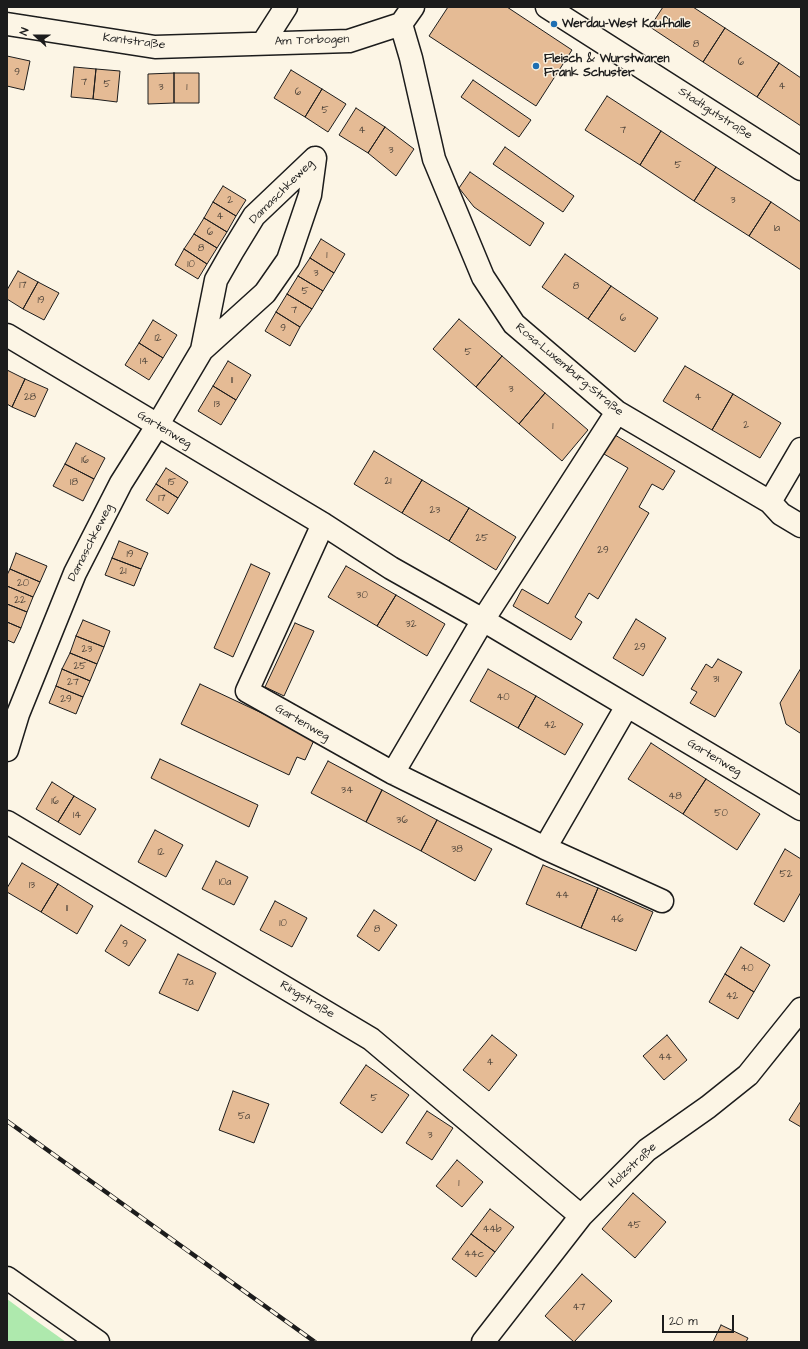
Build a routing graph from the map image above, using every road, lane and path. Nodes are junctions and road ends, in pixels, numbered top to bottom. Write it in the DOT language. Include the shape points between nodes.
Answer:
graph roads {
  1 [pos="286,7"];
  2 [pos="548,7"];
  3 [pos="407,16"];
  4 [pos="7,24"];
  5 [pos="263,43"];
  6 [pos="434,158"];
  7 [pos="801,169"];
  8 [pos="7,335"];
  9 [pos="202,350"];
  10 [pos="617,412"];
  11 [pos="158,426"];
  12 [pos="801,449"];
  13 [pos="770,502"];
  14 [pos="323,524"];
  15 [pos="801,526"];
  16 [pos="483,620"];
  17 [pos="627,706"];
  18 [pos="7,750"];
  19 [pos="393,774"];
  20 [pos="801,809"];
  21 [pos="7,822"];
  22 [pos="545,848"];
  23 [pos="662,901"];
  24 [pos="801,1009"];
  25 [pos="581,1216"];
  26 [pos="7,1278"];
  27 [pos="70,1334"];
  28 [pos="98,1342"];
  29 [pos="483,1342"];
  1 -- 5 [label="street, Am Torbogen"];
  2 -- 7 [label="street, Stadtgutstraße"];
  3 -- 5 [label="street, Am Torbogen" via="349,41"];
  3 -- 6 [label="street, Am Torbogen" via="411,58"];
  4 -- 5 [label="street, Kantstraße" via="155,47"];
  6 -- 10 [label="street, Rosa-Luxemburg-Straße" via="483,277 514,324"];
  8 -- 11 [label="street, Gartenweg"];
  9 -- 9 [label="street, Damaschkeweg" via="265,293 288,260 310,195 315,158 254,216 232,252 216,280"];
  9 -- 11 [label="street, Damaschkeweg"];
  10 -- 13 [label="street, Rosa-Luxemburg-Straße"];
  10 -- 16 [label="street"];
  11 -- 14 [label="street, Gartenweg"];
  11 -- 18 [label="street, Damaschkeweg" via="121,483 75,573 18,714"];
  12 -- 13 [label="street"];
  13 -- 15 [label="street, Rosa-Luxemburg-Straße" via="780,514"];
  14 -- 16 [label="street, Gartenweg" via="392,568"];
  14 -- 19 [label="street, Gartenweg" via="247,691"];
  16 -- 17 [label="street, Gartenweg"];
  16 -- 19 [label="street"];
  17 -- 20 [label="street, Gartenweg"];
  17 -- 22 [label="street"];
  19 -- 22 [label="street, Gartenweg"];
  21 -- 25 [label="street, Ringstraße" via="371,1039"];
  22 -- 23 [label="street, Gartenweg"];
  24 -- 25 [label="street, Holzstraße" via="748,1075 647,1150"];
  25 -- 29 [label="street, Holzstraße"];
  26 -- 27 [label="street"];
  27 -- 28 [label="street"];
}
